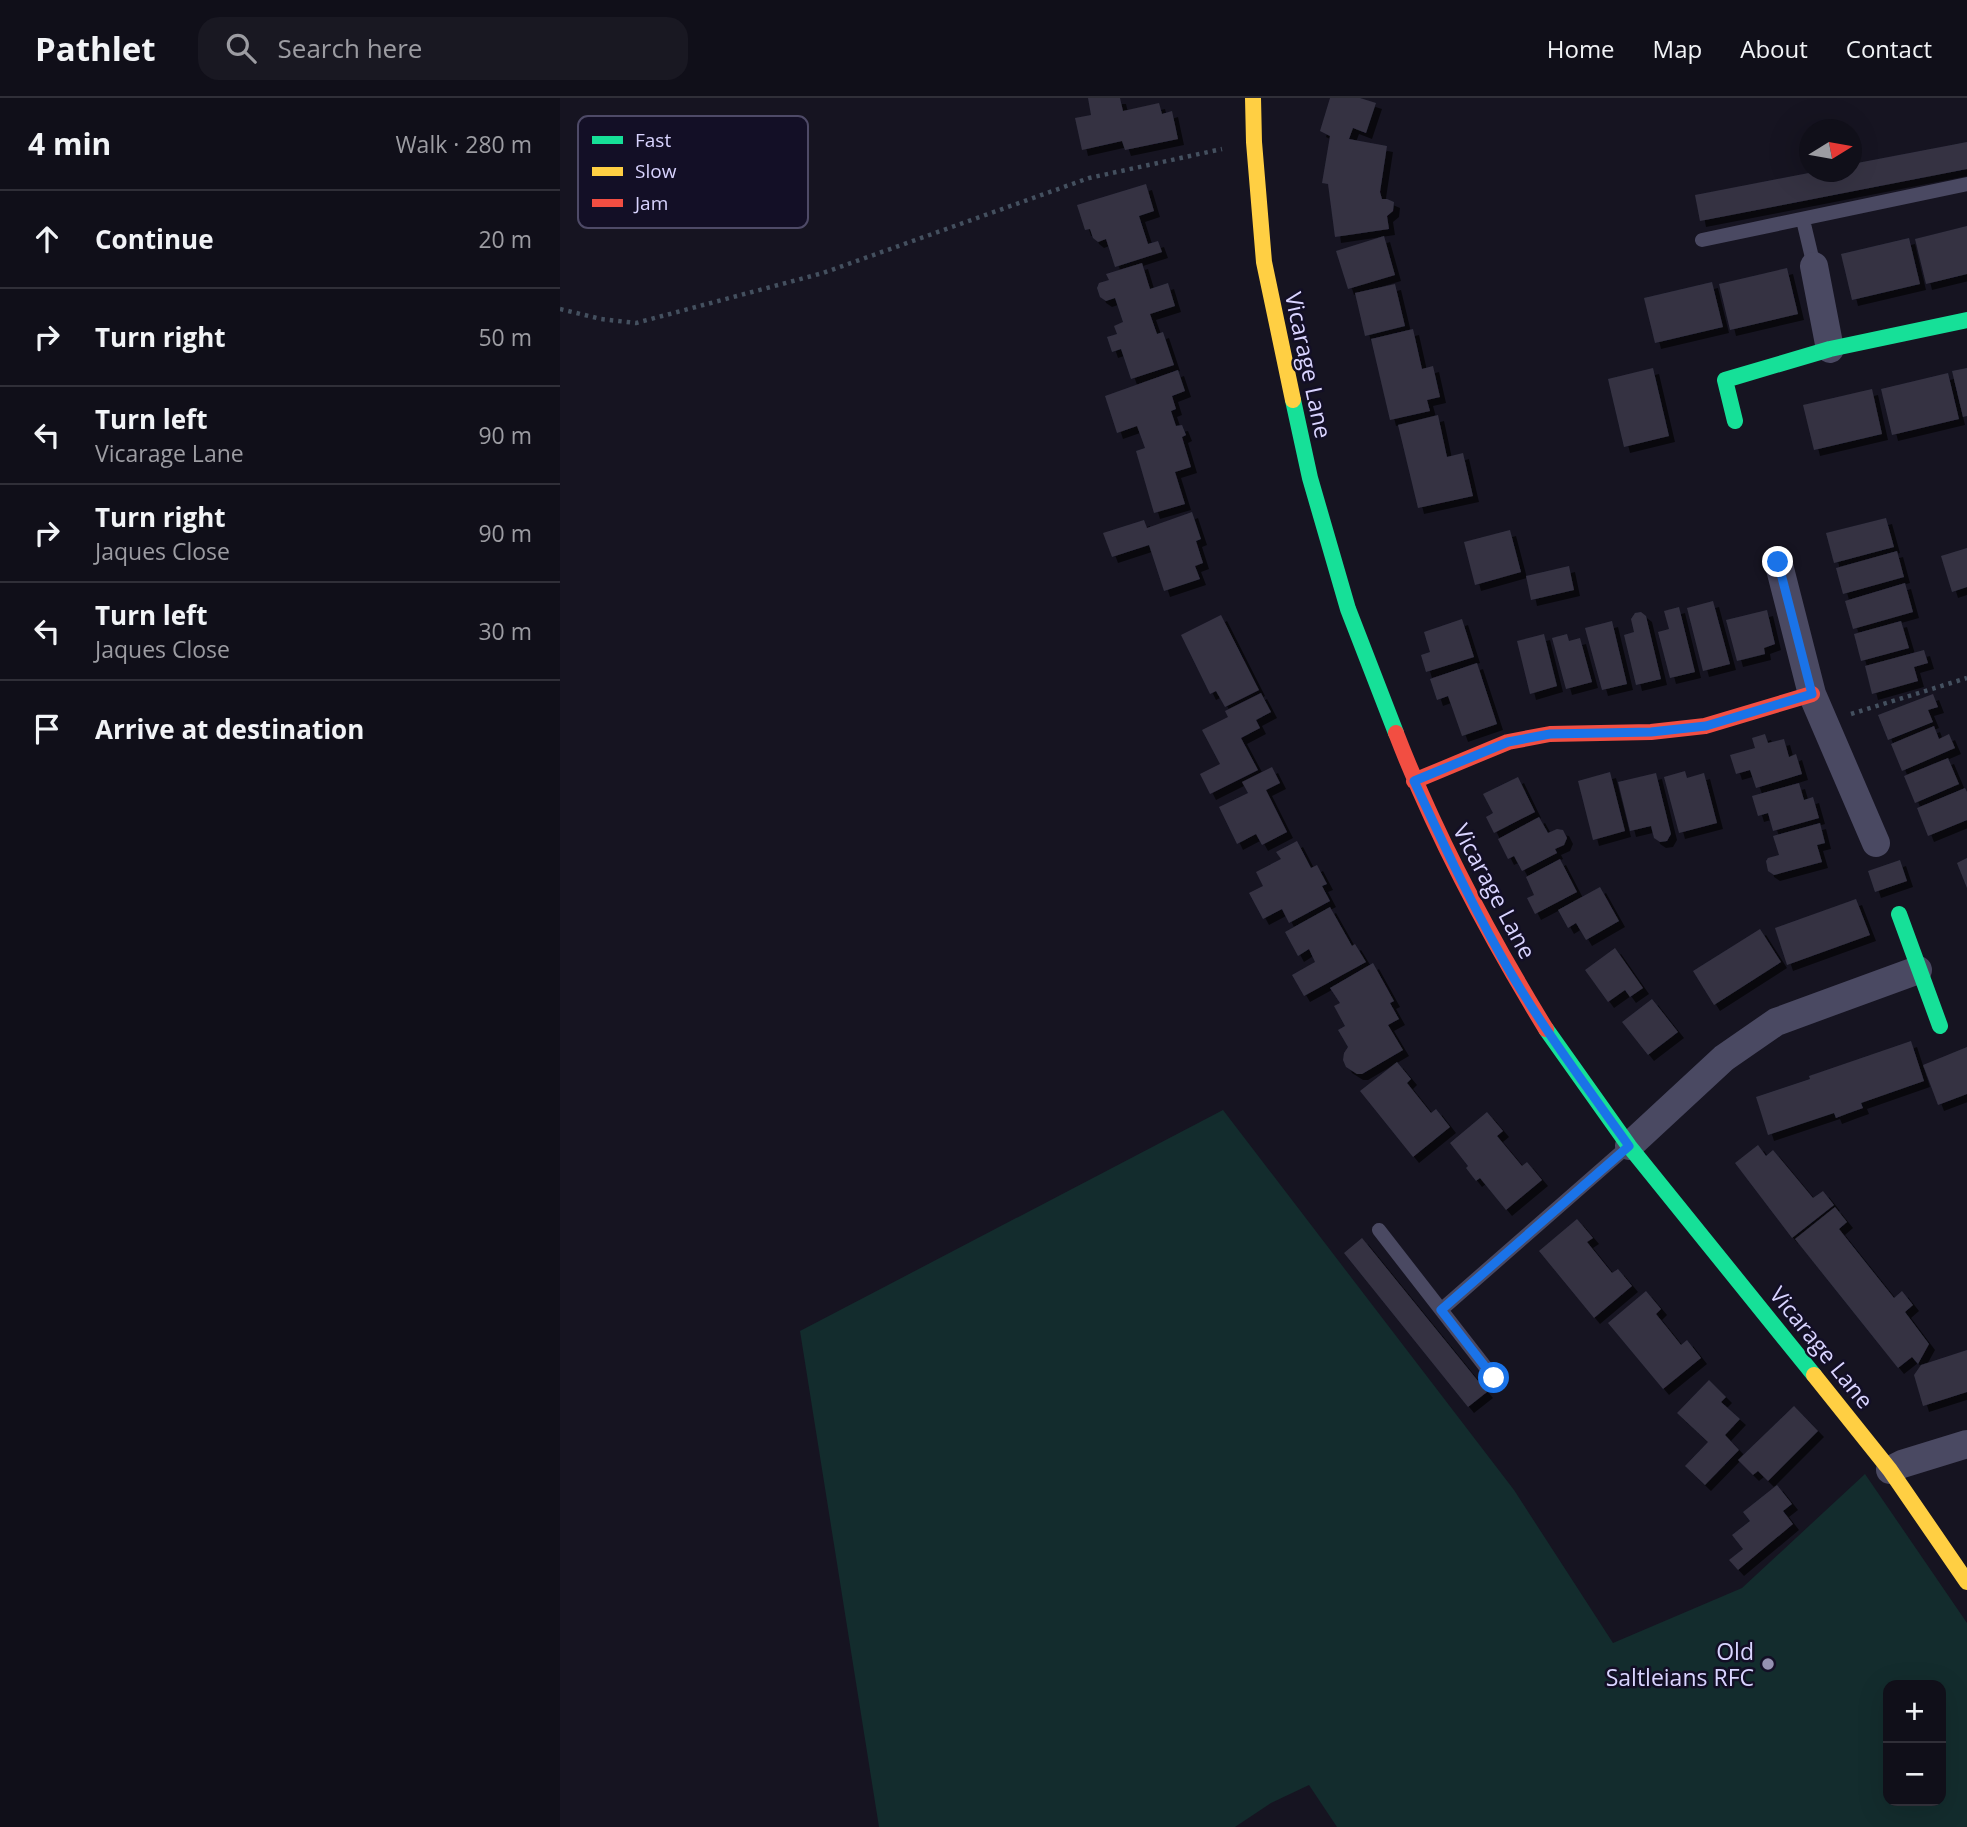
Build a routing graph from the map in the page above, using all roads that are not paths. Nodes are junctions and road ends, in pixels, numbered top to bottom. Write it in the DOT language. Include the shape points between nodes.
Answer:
graph roads {
  1 [pos="1253,98"];
  2 [pos="1967,184"];
  3 [pos="1803,220"];
  4 [pos="1702,240"];
  5 [pos="1814,266"];
  6 [pos="1967,320"];
  7 [pos="1830,349"];
  8 [pos="1735,421"];
  9 [pos="1778,562"];
  10 [pos="1812,694"];
  11 [pos="1414,781"];
  12 [pos="1876,843"];
  13 [pos="1899,914"];
  14 [pos="1918,970"];
  15 [pos="1940,1026"];
  16 [pos="1629,1146"];
  17 [pos="1379,1230"];
  18 [pos="1441,1310"];
  19 [pos="1494,1378"];
  20 [pos="1967,1444"];
  21 [pos="1890,1470"];
  22 [pos="1965,1577"];
  1 -- 11 [label="street, Vicarage Lane" via="1264,262 1310,478 1348,609"];
  2 -- 3 [label="lane"];
  3 -- 4 [label="lane"];
  3 -- 5 [label="lane"];
  5 -- 7 [label="street"];
  6 -- 7 [label="street"];
  7 -- 8 [label="street" via="1725,380"];
  9 -- 10 [label="street"];
  10 -- 11 [label="street" via="1706,726 1550,734 1508,742"];
  10 -- 12 [label="street"];
  11 -- 16 [label="street, Vicarage Lane" via="1501,956 1554,1042"];
  13 -- 14 [label="street"];
  14 -- 15 [label="street"];
  14 -- 16 [label="street" via="1776,1022 1724,1058"];
  16 -- 18 [label="lane"];
  16 -- 21 [label="street, Vicarage Lane"];
  17 -- 18 [label="lane"];
  18 -- 19 [label="lane"];
  20 -- 21 [label="street"];
  21 -- 22 [label="street, Vicarage Lane"];
}
